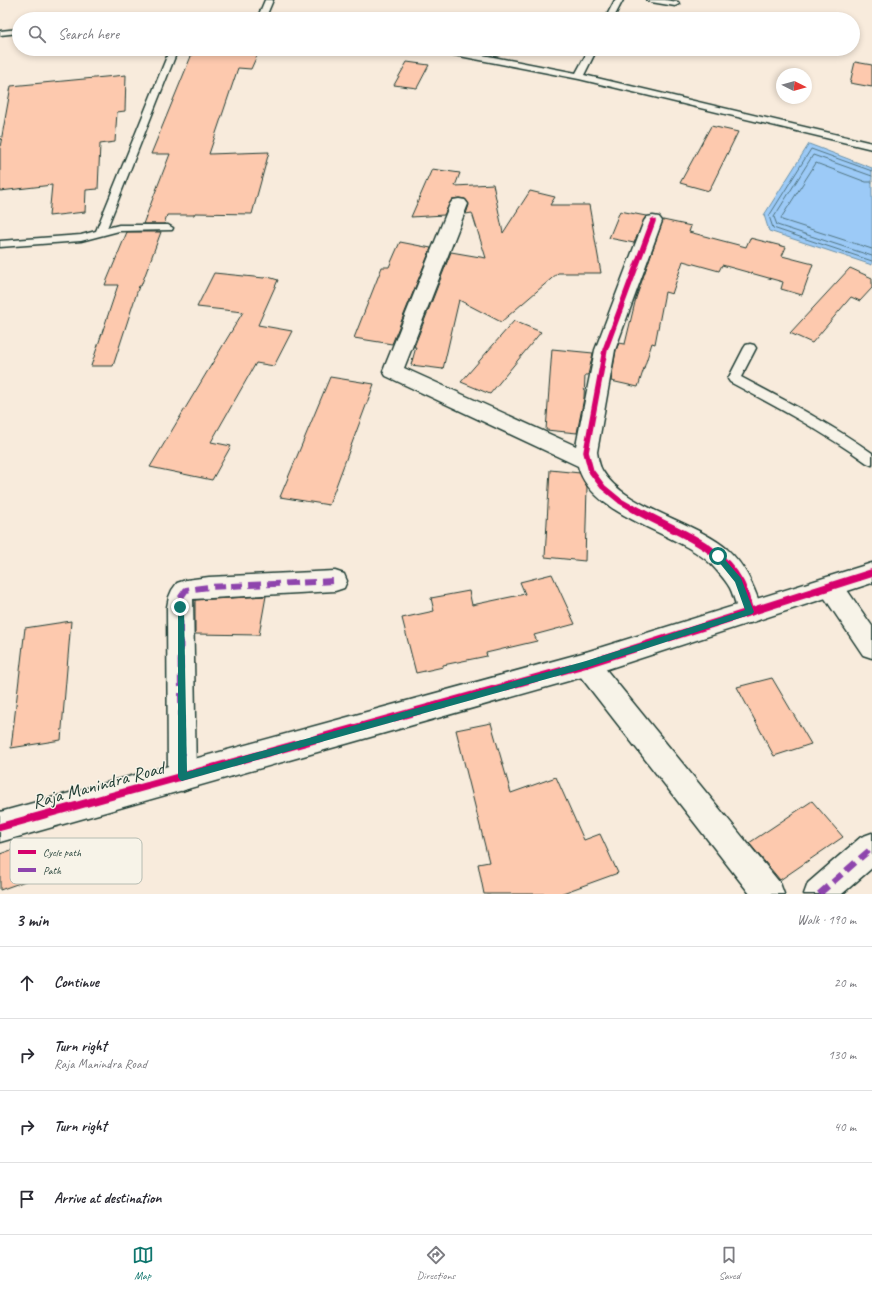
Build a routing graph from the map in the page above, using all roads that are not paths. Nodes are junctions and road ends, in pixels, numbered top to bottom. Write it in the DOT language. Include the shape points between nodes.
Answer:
graph roads {
  1 [pos="269,0"];
  2 [pos="619,0"];
  3 [pos="651,0"];
  4 [pos="675,4"];
  5 [pos="264,12"];
  6 [pos="613,12"];
  7 [pos="12,32"];
  8 [pos="0,33"];
  9 [pos="171,56"];
  10 [pos="475,56"];
  11 [pos="589,56"];
  12 [pos="579,76"];
  13 [pos="872,146"];
  14 [pos="459,204"];
  15 [pos="653,221"];
  16 [pos="168,228"];
  17 [pos="100,233"];
  18 [pos="0,244"];
  19 [pos="750,348"];
  20 [pos="586,460"];
  21 [pos="872,460"];
  22 [pos="872,573"];
  23 [pos="335,581"];
  24 [pos="831,587"];
  25 [pos="750,612"];
  26 [pos="872,647"];
  27 [pos="586,664"];
  28 [pos="182,777"];
  29 [pos="0,827"];
  30 [pos="872,848"];
  31 [pos="769,894"];
  32 [pos="818,894"];
  1 -- 5 [label="lane"];
  2 -- 6 [label="lane"];
  3 -- 4 [label="lane"];
  7 -- 8 [label="lane"];
  9 -- 17 [label="lane"];
  10 -- 12 [label="lane"];
  11 -- 12 [label="lane"];
  12 -- 13 [label="lane"];
  14 -- 20 [label="street" via="393,371"];
  15 -- 20 [label="street" via="605,350"];
  16 -- 17 [label="lane" via="119,228"];
  17 -- 18 [label="lane" via="81,238"];
  19 -- 21 [label="lane" via="734,379 798,412"];
  20 -- 25 [label="street" via="600,485 619,501 692,538 718,556 738,580"];
  22 -- 24 [label="street, Raja Manindra Road"];
  23 -- 28 [label="street" via="186,590 181,597 180,607"];
  24 -- 25 [label="street, Raja Manindra Road"];
  24 -- 26 [label="street"];
  25 -- 27 [label="street, Raja Manindra Road"];
  27 -- 28 [label="street, Raja Manindra Road"];
  27 -- 31 [label="street"];
  28 -- 29 [label="street, Raja Manindra Road"];
  30 -- 32 [label="street"];
}
